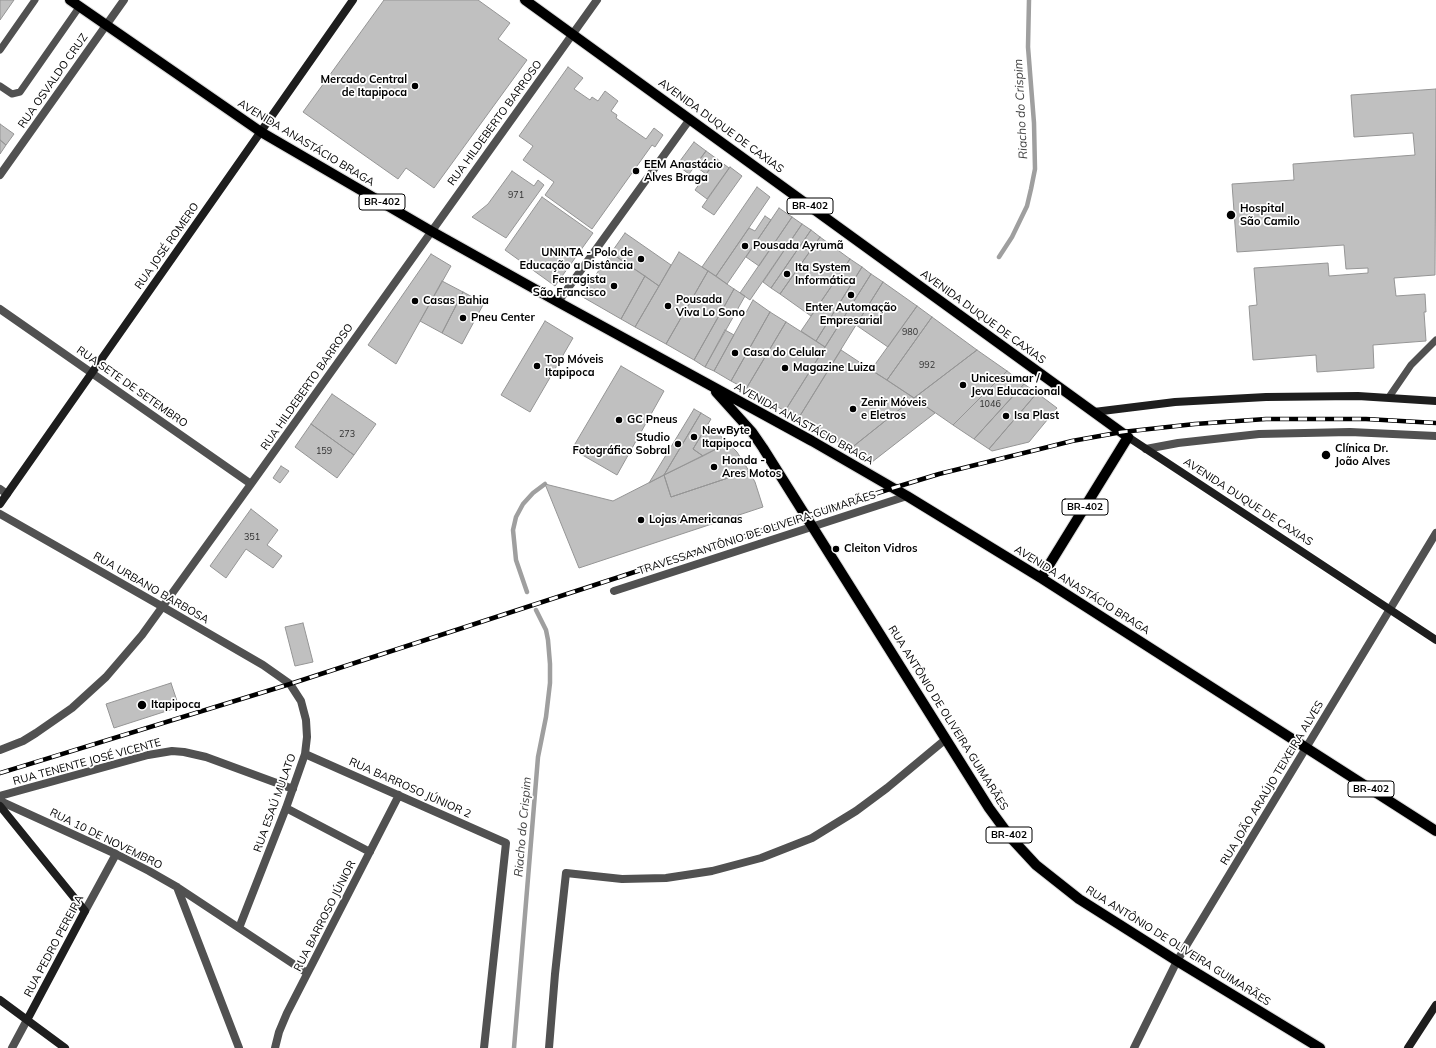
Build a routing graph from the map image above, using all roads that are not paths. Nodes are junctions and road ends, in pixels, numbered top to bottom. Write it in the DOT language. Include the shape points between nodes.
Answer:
graph roads {
  1 [pos="35,0"];
  2 [pos="70,0"];
  3 [pos="124,0"];
  4 [pos="353,0"];
  5 [pos="525,0"];
  6 [pos="597,0"];
  7 [pos="80,6"];
  8 [pos="106,25"];
  9 [pos="573,34"];
  10 [pos="0,50"];
  11 [pos="0,86"];
  12 [pos="690,119"];
  13 [pos="261,132"];
  14 [pos="0,175"];
  15 [pos="431,231"];
  16 [pos="558,302"];
  17 [pos="0,309"];
  18 [pos="1436,340"];
  19 [pos="92,373"];
  20 [pos="708,384"];
  21 [pos="1389,397"];
  22 [pos="1436,401"];
  23 [pos="1094,412"];
  24 [pos="1436,436"];
  25 [pos="1128,437"];
  26 [pos="1146,449"];
  27 [pos="251,484"];
  28 [pos="3,492"];
  29 [pos="907,496"];
  30 [pos="0,504"];
  31 [pos="0,514"];
  32 [pos="806,516"];
  33 [pos="813,526"];
  34 [pos="1436,533"];
  35 [pos="1041,578"];
  36 [pos="614,591"];
  37 [pos="163,607"];
  38 [pos="1390,610"];
  39 [pos="1436,640"];
  40 [pos="290,684"];
  41 [pos="946,739"];
  42 [pos="1306,748"];
  43 [pos="0,750"];
  44 [pos="305,754"];
  45 [pos="293,789"];
  46 [pos="399,795"];
  47 [pos="0,796"];
  48 [pos="0,801"];
  49 [pos="0,806"];
  50 [pos="286,808"];
  51 [pos="1436,831"];
  52 [pos="370,852"];
  53 [pos="116,854"];
  54 [pos="176,887"];
  55 [pos="85,911"];
  56 [pos="239,928"];
  57 [pos="1177,961"];
  58 [pos="307,973"];
  59 [pos="0,1000"];
  60 [pos="1436,1004"];
  61 [pos="27,1020"];
  62 [pos="12,1048"];
  63 [pos="65,1048"];
  64 [pos="239,1048"];
  65 [pos="275,1048"];
  66 [pos="484,1048"];
  67 [pos="549,1048"];
  68 [pos="1134,1048"];
  69 [pos="1320,1048"];
  70 [pos="1408,1048"];
  1 -- 10 [label="lane"];
  2 -- 7 [label="main road, AVENIDA ANASTÁCIO BRAGA / BR-402"];
  3 -- 8 [label="street, RUA OSVALDO CRUZ"];
  4 -- 13 [label="street, RUA JOSÉ ROMERO"];
  5 -- 9 [label="main road, AVENIDA DUQUE DE CAXIAS / BR-402"];
  6 -- 9 [label="street, RUA HILDEBERTO BARROSO"];
  7 -- 8 [label="main road, AVENIDA ANASTÁCIO BRAGA / BR-402"];
  7 -- 11 [label="lane" via="20,92 12,94"];
  8 -- 13 [label="main road, AVENIDA ANASTÁCIO BRAGA / BR-402"];
  8 -- 14 [label="street, RUA OSVALDO CRUZ"];
  9 -- 12 [label="main road, AVENIDA DUQUE DE CAXIAS / BR-402"];
  9 -- 15 [label="street, RUA HILDEBERTO BARROSO"];
  12 -- 16 [label="street"];
  12 -- 23 [label="main road, AVENIDA DUQUE DE CAXIAS / BR-402"];
  13 -- 15 [label="main road, AVENIDA ANASTÁCIO BRAGA / BR-402"];
  13 -- 19 [label="street, RUA JOSÉ ROMERO"];
  15 -- 16 [label="main road, AVENIDA ANASTÁCIO BRAGA / BR-402"];
  15 -- 27 [label="street, RUA HILDEBERTO BARROSO"];
  16 -- 20 [label="main road, AVENIDA ANASTÁCIO BRAGA / BR-402"];
  17 -- 19 [label="street, RUA SETE DE SETEMBRO"];
  18 -- 21 [label="lane" via="1411,364"];
  19 -- 27 [label="street, RUA SETE DE SETEMBRO"];
  19 -- 28 [label="street, RUA JOSÉ ROMERO"];
  20 -- 29 [label="main road, AVENIDA ANASTÁCIO BRAGA"];
  20 -- 32 [label="main road, AVENIDA ANASTÁCIO BRAGA / BR-402" via="752,432"];
  21 -- 22 [label="street"];
  21 -- 23 [label="street" via="1266,396 1175,402"];
  23 -- 25 [label="main road, AVENIDA DUQUE DE CAXIAS / BR-402"];
  24 -- 26 [label="street" via="1350,432 1259,434"];
  25 -- 26 [label="street, AVENIDA DUQUE DE CAXIAS"];
  25 -- 35 [label="main road, BR-402"];
  26 -- 38 [label="street, AVENIDA DUQUE DE CAXIAS"];
  27 -- 37 [label="street, RUA HILDEBERTO BARROSO"];
  28 -- 30 [label="street, RUA JOSÉ ROMERO"];
  29 -- 33 [label="street, TRAVESSA ANTÔNIO DE OLIVEIRA GUIMARÃES"];
  29 -- 35 [label="main road, AVENIDA ANASTÁCIO BRAGA"];
  31 -- 37 [label="street, RUA URBANO BARBOSA"];
  32 -- 33 [label="main road, RUA ANTÔNIO DE OLIVEIRA GUIMARÃES / BR-402"];
  33 -- 36 [label="street, TRAVESSA ANTÔNIO DE OLIVEIRA GUIMARÃES"];
  33 -- 41 [label="main road, RUA ANTÔNIO DE OLIVEIRA GUIMARÃES / BR-402"];
  34 -- 38 [label="street, RUA JOÃO ARAÚJO TEIXEIRA ALVES"];
  35 -- 42 [label="main road, AVENIDA ANASTÁCIO BRAGA / BR-402"];
  37 -- 40 [label="street, RUA URBANO BARBOSA" via="263,665"];
  37 -- 43 [label="street, RUA HILDEBERTO BARROSO" via="123,658 88,694 36,733"];
  38 -- 39 [label="street, AVENIDA DUQUE DE CAXIAS"];
  38 -- 42 [label="street, RUA JOÃO ARAÚJO TEIXEIRA ALVES"];
  40 -- 44 [label="street, RUA ESAÚ MULATO" via="301,700 306,720"];
  41 -- 57 [label="main road, RUA ANTÔNIO DE OLIVEIRA GUIMARÃES / BR-402" via="989,808 1011,838 1036,865 1079,899"];
  41 -- 67 [label="street" via="856,811 812,838 761,858 712,871 666,878 622,879 566,873"];
  42 -- 51 [label="main road, AVENIDA ANASTÁCIO BRAGA / BR-402"];
  42 -- 57 [label="street, RUA JOÃO ARAÚJO TEIXEIRA ALVES"];
  44 -- 45 [label="street, RUA ESAÚ MULATO"];
  44 -- 46 [label="street, RUA BARROSO JÚNIOR 2"];
  45 -- 47 [label="street, RUA TENENTE JOSÉ VICENTE" via="206,757 172,751 148,755"];
  45 -- 50 [label="street, RUA ESAÚ MULATO"];
  46 -- 52 [label="street, RUA BARROSO JÚNIOR"];
  46 -- 66 [label="street, RUA BARROSO JÚNIOR 2" via="506,843"];
  48 -- 53 [label="street, RUA 10 DE NOVEMBRO"];
  49 -- 55 [label="street"];
  50 -- 52 [label="street"];
  50 -- 56 [label="street, RUA ESAÚ MULATO"];
  52 -- 58 [label="street, RUA BARROSO JÚNIOR"];
  53 -- 54 [label="street, RUA 10 DE NOVEMBRO"];
  53 -- 55 [label="street, RUA PEDRO PEREIRA"];
  54 -- 56 [label="street, RUA 10 DE NOVEMBRO"];
  54 -- 64 [label="street"];
  55 -- 61 [label="street, RUA PEDRO PEREIRA"];
  56 -- 58 [label="street, RUA 10 DE NOVEMBRO"];
  57 -- 68 [label="street, RUA JOÃO ARAÚJO TEIXEIRA ALVES"];
  57 -- 69 [label="main road, RUA ANTÔNIO DE OLIVEIRA GUIMARÃES / BR-402"];
  58 -- 65 [label="street, RUA BARROSO JÚNIOR" via="284,1020"];
  59 -- 61 [label="street"];
  60 -- 70 [label="street"];
  61 -- 62 [label="street, RUA PEDRO PEREIRA"];
  61 -- 63 [label="street"];
}
